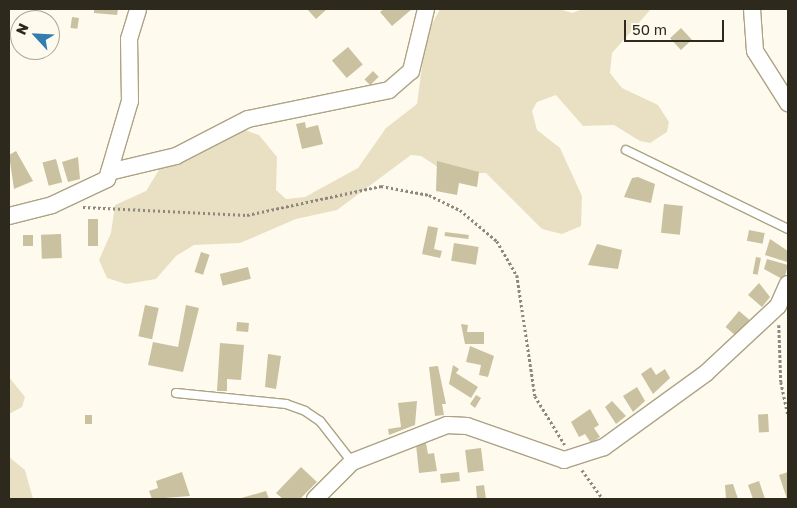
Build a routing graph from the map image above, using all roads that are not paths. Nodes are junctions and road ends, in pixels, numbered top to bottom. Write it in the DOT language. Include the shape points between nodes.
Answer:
graph roads {
  1 [pos="138,9"];
  2 [pos="426,9"];
  3 [pos="752,9"];
  4 [pos="788,103"];
  5 [pos="626,150"];
  6 [pos="110,172"];
  7 [pos="9,216"];
  8 [pos="788,229"];
  9 [pos="788,284"];
  10 [pos="176,393"];
  11 [pos="352,462"];
  12 [pos="315,499"];
  1 -- 6 [label="street" via="130,39 130,101"];
  2 -- 6 [label="street" via="411,71 389,90 248,119 176,156"];
  3 -- 4 [label="street" via="756,51"];
  5 -- 8 [label="lane"];
  6 -- 7 [label="street" via="96,187"];
  9 -- 11 [label="street" via="778,306 705,374 604,447 564,460 467,426 447,425"];
  10 -- 11 [label="lane" via="286,404 305,411 320,421"];
  11 -- 12 [label="street"];
}
